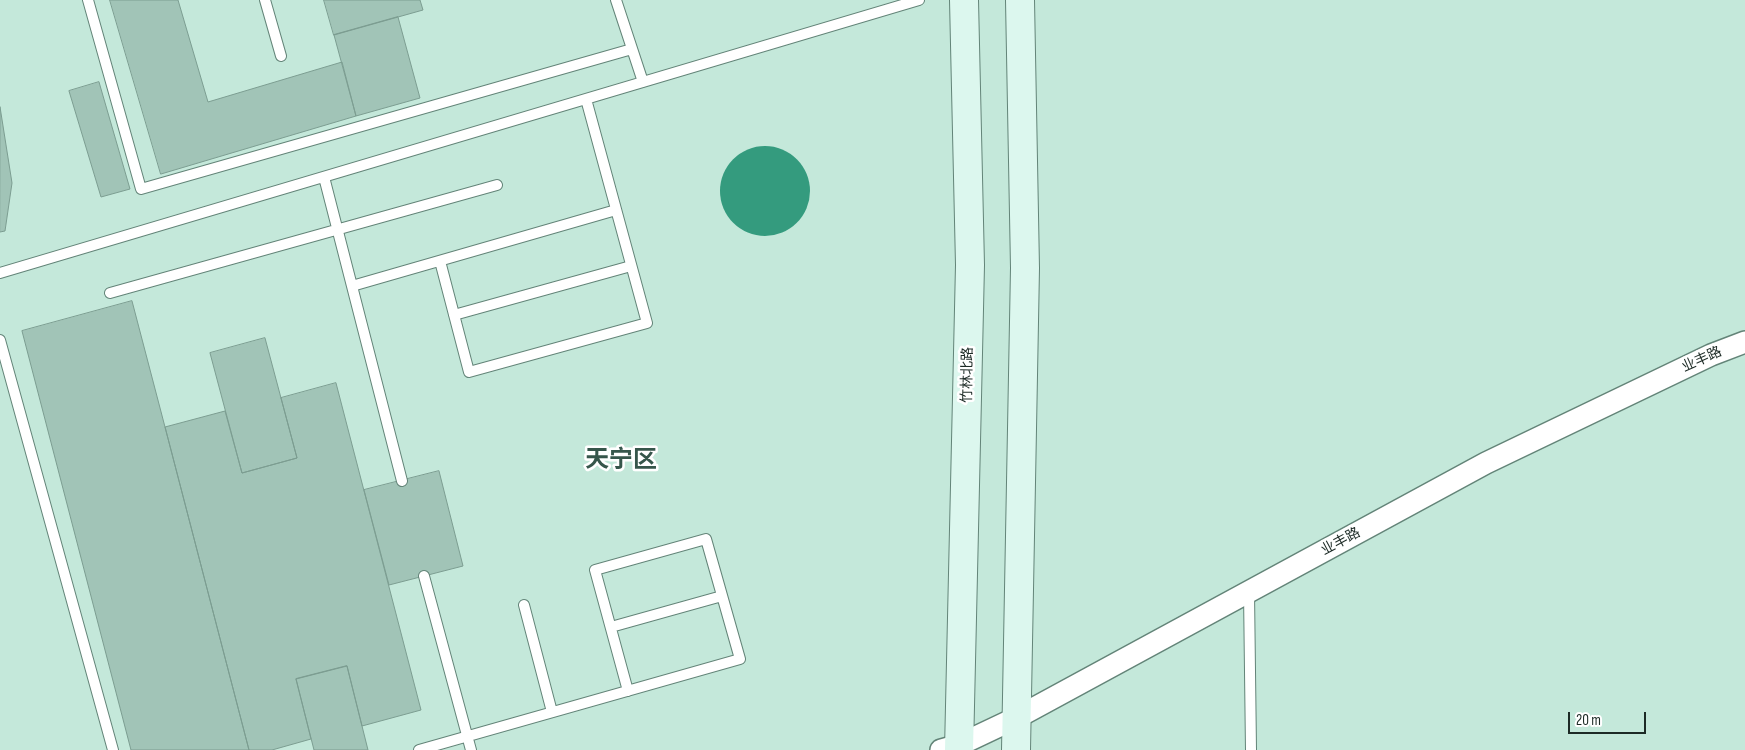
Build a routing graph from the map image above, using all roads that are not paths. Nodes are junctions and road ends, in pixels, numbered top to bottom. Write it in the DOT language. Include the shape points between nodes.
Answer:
graph roads {
  1 [pos="88,0"];
  2 [pos="265,0"];
  3 [pos="616,0"];
  4 [pos="919,0"];
  5 [pos="964,0"];
  6 [pos="1020,0"];
  7 [pos="632,49"];
  8 [pos="281,56"];
  9 [pos="643,82"];
  10 [pos="586,99"];
  11 [pos="324,177"];
  12 [pos="498,185"];
  13 [pos="616,210"];
  14 [pos="338,230"];
  15 [pos="440,261"];
  16 [pos="631,266"];
  17 [pos="0,273"];
  18 [pos="352,286"];
  19 [pos="110,294"];
  20 [pos="454,315"];
  21 [pos="0,340"];
  22 [pos="1745,342"];
  23 [pos="402,481"];
  24 [pos="424,576"];
  25 [pos="1249,592"];
  26 [pos="722,596"];
  27 [pos="524,605"];
  28 [pos="610,627"];
  29 [pos="628,691"];
  30 [pos="552,712"];
  31 [pos="1016,718"];
  32 [pos="467,736"];
  33 [pos="953,748"];
  34 [pos="113,750"];
  35 [pos="419,750"];
  36 [pos="471,750"];
  37 [pos="1016,750"];
  38 [pos="1252,750"];
  1 -- 7 [label="lane" via="141,189"];
  2 -- 8 [label="lane"];
  3 -- 7 [label="lane"];
  4 -- 9 [label="lane"];
  5 -- 33 [label="main road, 竹林北路" via="970,265"];
  6 -- 31 [label="main road" via="1026,268"];
  7 -- 9 [label="lane"];
  9 -- 10 [label="lane"];
  10 -- 11 [label="lane"];
  10 -- 13 [label="lane"];
  11 -- 14 [label="lane"];
  11 -- 17 [label="lane"];
  12 -- 14 [label="lane"];
  13 -- 15 [label="lane"];
  13 -- 16 [label="lane"];
  14 -- 18 [label="lane"];
  14 -- 19 [label="lane"];
  15 -- 18 [label="lane"];
  15 -- 20 [label="lane"];
  16 -- 20 [label="lane"];
  16 -- 20 [label="lane" via="646,323 469,372"];
  18 -- 23 [label="lane"];
  21 -- 34 [label="lane"];
  22 -- 25 [label="street, 业丰路" via="1711,355 1486,463"];
  24 -- 32 [label="lane"];
  25 -- 31 [label="street, 业丰路"];
  25 -- 38 [label="lane"];
  26 -- 28 [label="lane"];
  26 -- 28 [label="lane" via="706,539 595,570"];
  26 -- 29 [label="lane" via="740,660"];
  27 -- 30 [label="lane"];
  28 -- 29 [label="lane"];
  29 -- 30 [label="lane"];
  30 -- 32 [label="lane"];
  31 -- 33 [label="street, 业丰路"];
  31 -- 37 [label="main road"];
  32 -- 35 [label="lane"];
  32 -- 36 [label="lane"];
}
